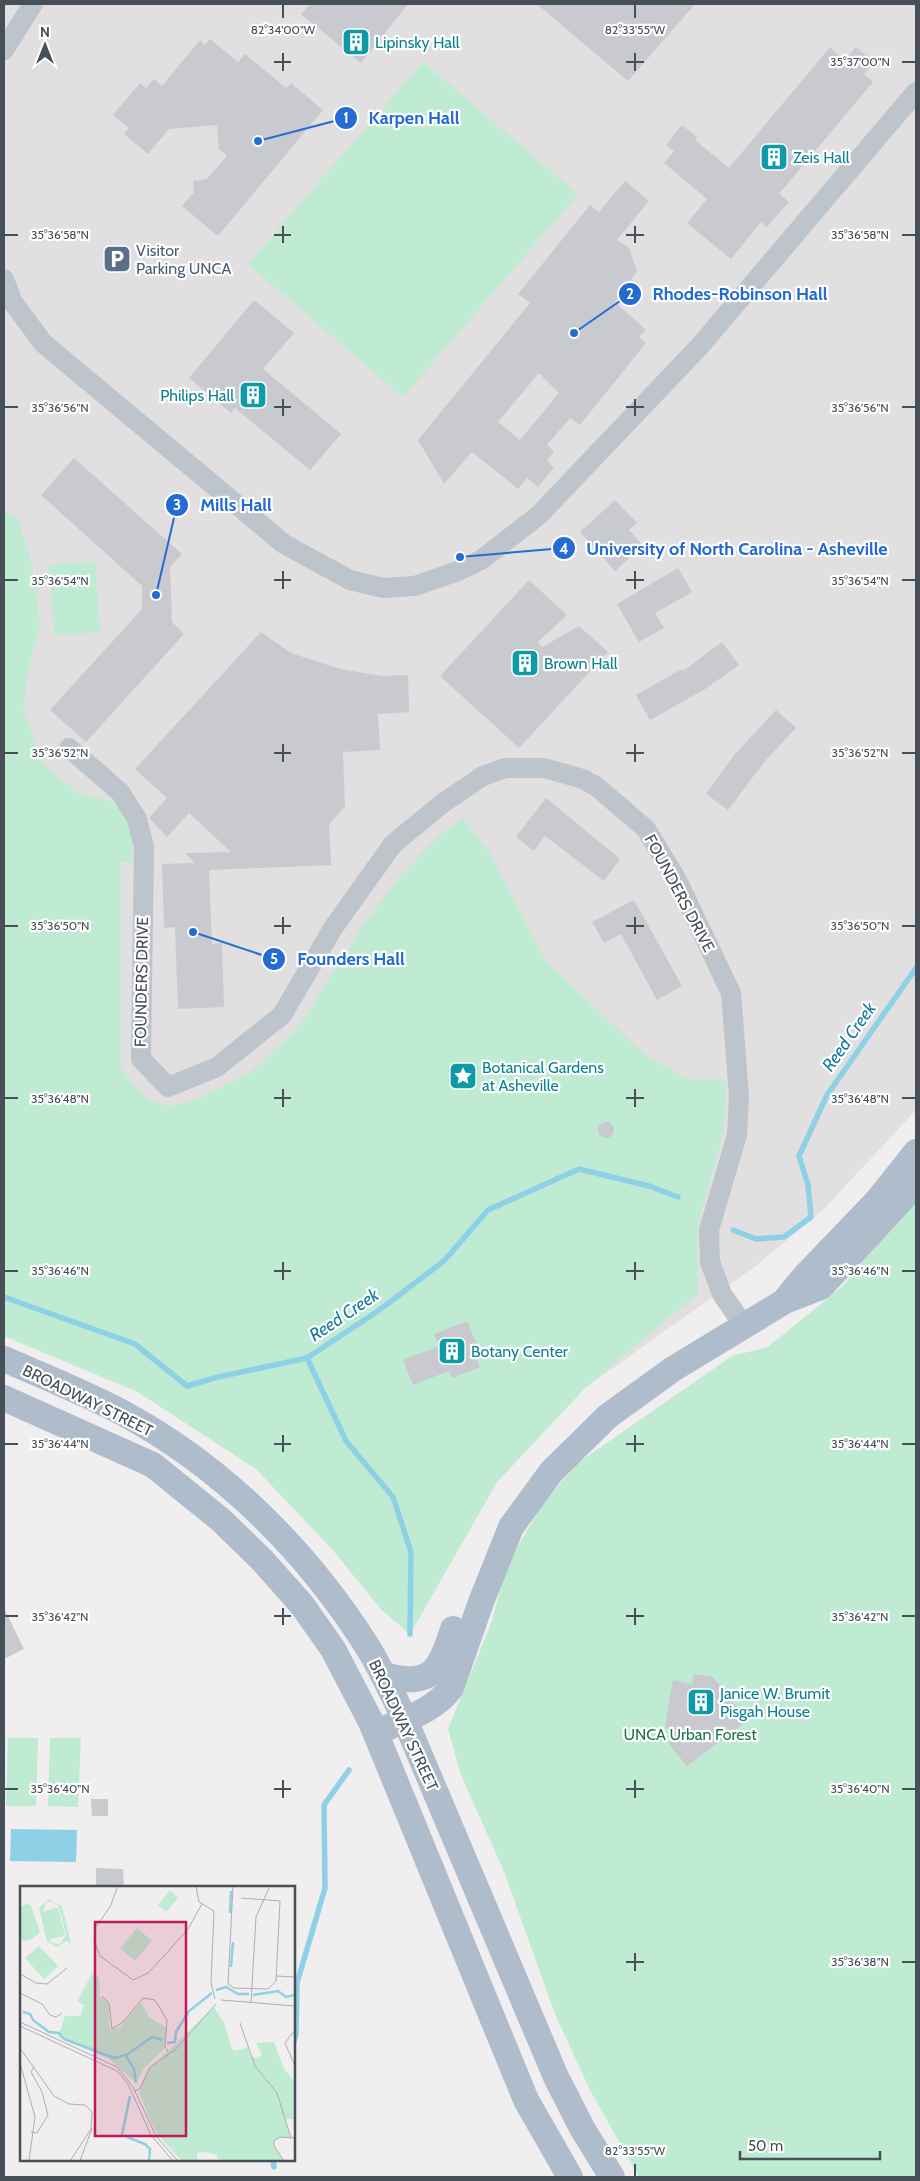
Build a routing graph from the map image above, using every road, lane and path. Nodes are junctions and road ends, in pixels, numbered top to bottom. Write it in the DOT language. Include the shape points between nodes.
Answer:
graph roads {
  1 [pos="32,4"];
  2 [pos="4,50"];
  3 [pos="916,92"];
  4 [pos="4,279"];
  5 [pos="68,748"];
  6 [pos="916,1152"];
  7 [pos="916,1184"];
  8 [pos="785,1301"];
  9 [pos="744,1326"];
  10 [pos="4,1359"];
  11 [pos="4,1398"];
  12 [pos="512,1527"];
  13 [pos="384,1675"];
  14 [pos="405,1720"];
  15 [pos="376,1734"];
  16 [pos="570,2177"];
  17 [pos="612,2177"];
  1 -- 2 [label="street"];
  3 -- 4 [label="street" via="699,347 539,515 481,560 415,586 383,588 350,580 284,544 43,343 12,301"];
  5 -- 9 [label="street, FOUNDERS DRIVE" via="120,792 137,819 144,846 141,1059 168,1087 216,1067 282,1015 332,928 393,844 451,797 482,776 505,768 544,768 583,779 602,791 646,829 677,880 731,993 739,1096 737,1135 709,1230 710,1262 722,1294"];
  6 -- 8 [label="main road"];
  7 -- 8 [label="main road" via="822,1287"];
  8 -- 9 [label="main road"];
  9 -- 12 [label="main road" via="674,1369 608,1416 552,1471"];
  10 -- 13 [label="main road, BROADWAY STREET" via="121,1412 165,1438 220,1478 255,1509 317,1576 352,1622"];
  11 -- 15 [label="main road, BROADWAY STREET" via="153,1465 221,1520 302,1605 333,1649"];
  12 -- 13 [label="main road" via="479,1565 441,1663 414,1681"];
  12 -- 14 [label="main road" via="451,1688 444,1698"];
  13 -- 14 [label="main road, BROADWAY STREET"];
  14 -- 15 [label="main road"];
  14 -- 17 [label="main road, BROADWAY STREET" via="556,2077"];
  15 -- 16 [label="main road, BROADWAY STREET" via="526,2100"];
}
